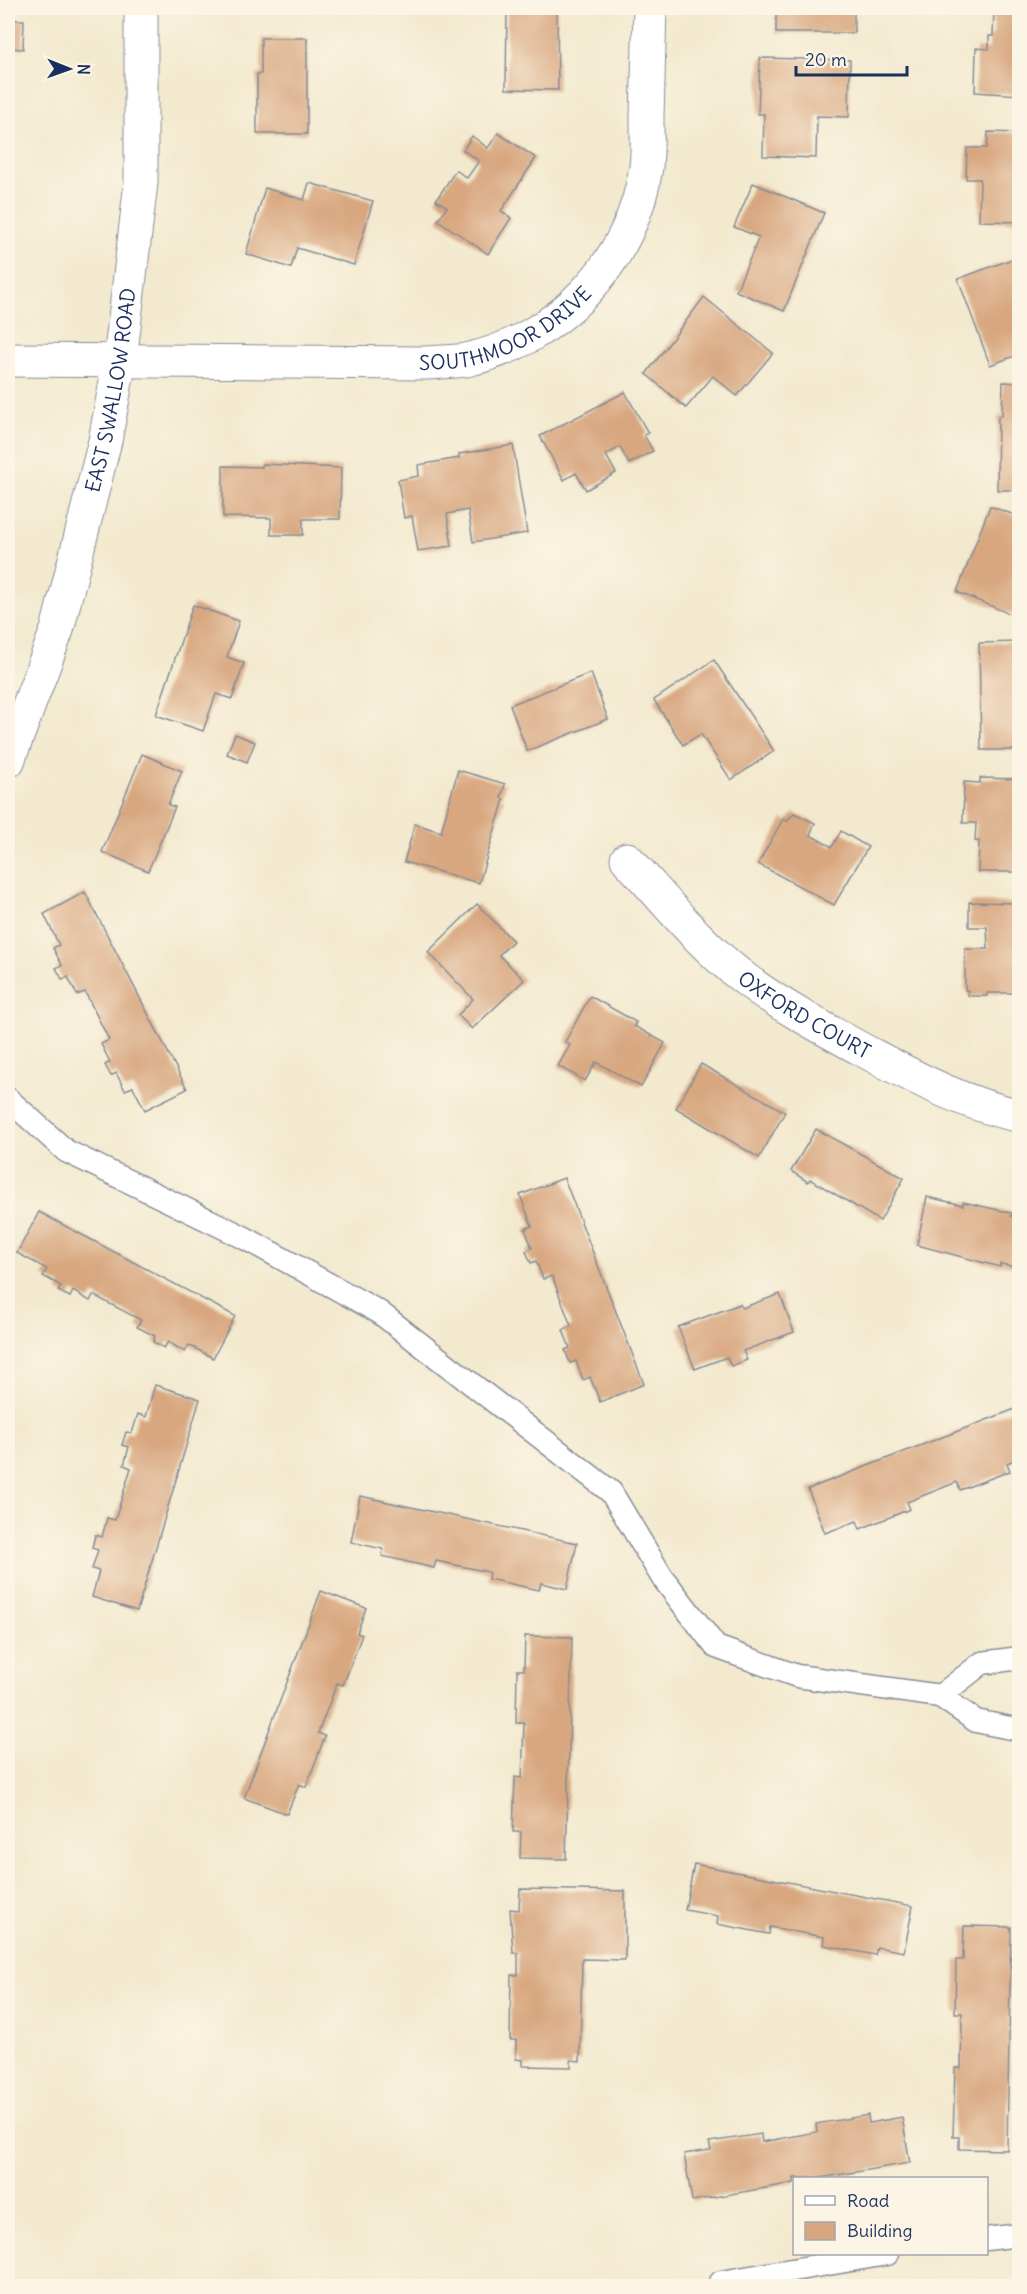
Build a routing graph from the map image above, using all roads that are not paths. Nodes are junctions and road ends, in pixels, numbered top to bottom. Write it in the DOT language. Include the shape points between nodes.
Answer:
graph roads {
  1 [pos="141,8"];
  2 [pos="650,8"];
  3 [pos="8,360"];
  4 [pos="120,360"];
  5 [pos="8,761"];
  6 [pos="627,859"];
  7 [pos="8,1099"];
  8 [pos="1020,1116"];
  9 [pos="1020,1658"];
  10 [pos="940,1696"];
  11 [pos="1020,1730"];
  12 [pos="1020,2235"];
  13 [pos="988,2239"];
  14 [pos="876,2255"];
  15 [pos="721,2282"];
  1 -- 4 [label="street, EAST SWALLOW ROAD" via="141,183"];
  2 -- 4 [label="street, SOUTHMOOR DRIVE" via="646,166 638,205 627,234 602,274 570,309 530,336 464,360 425,363"];
  3 -- 4 [label="street, SOUTHMOOR DRIVE"];
  4 -- 5 [label="street, EAST SWALLOW ROAD" via="94,487 57,630"];
  6 -- 8 [label="street, OXFORD COURT" via="743,978 795,1014 934,1087 979,1107"];
  7 -- 10 [label="lane" via="66,1151 243,1237 379,1312 611,1492 662,1577 716,1647 797,1677"];
  9 -- 10 [label="lane" via="982,1663"];
  10 -- 11 [label="lane" via="976,1721"];
  12 -- 13 [label="lane"];
  14 -- 15 [label="lane"];
}
